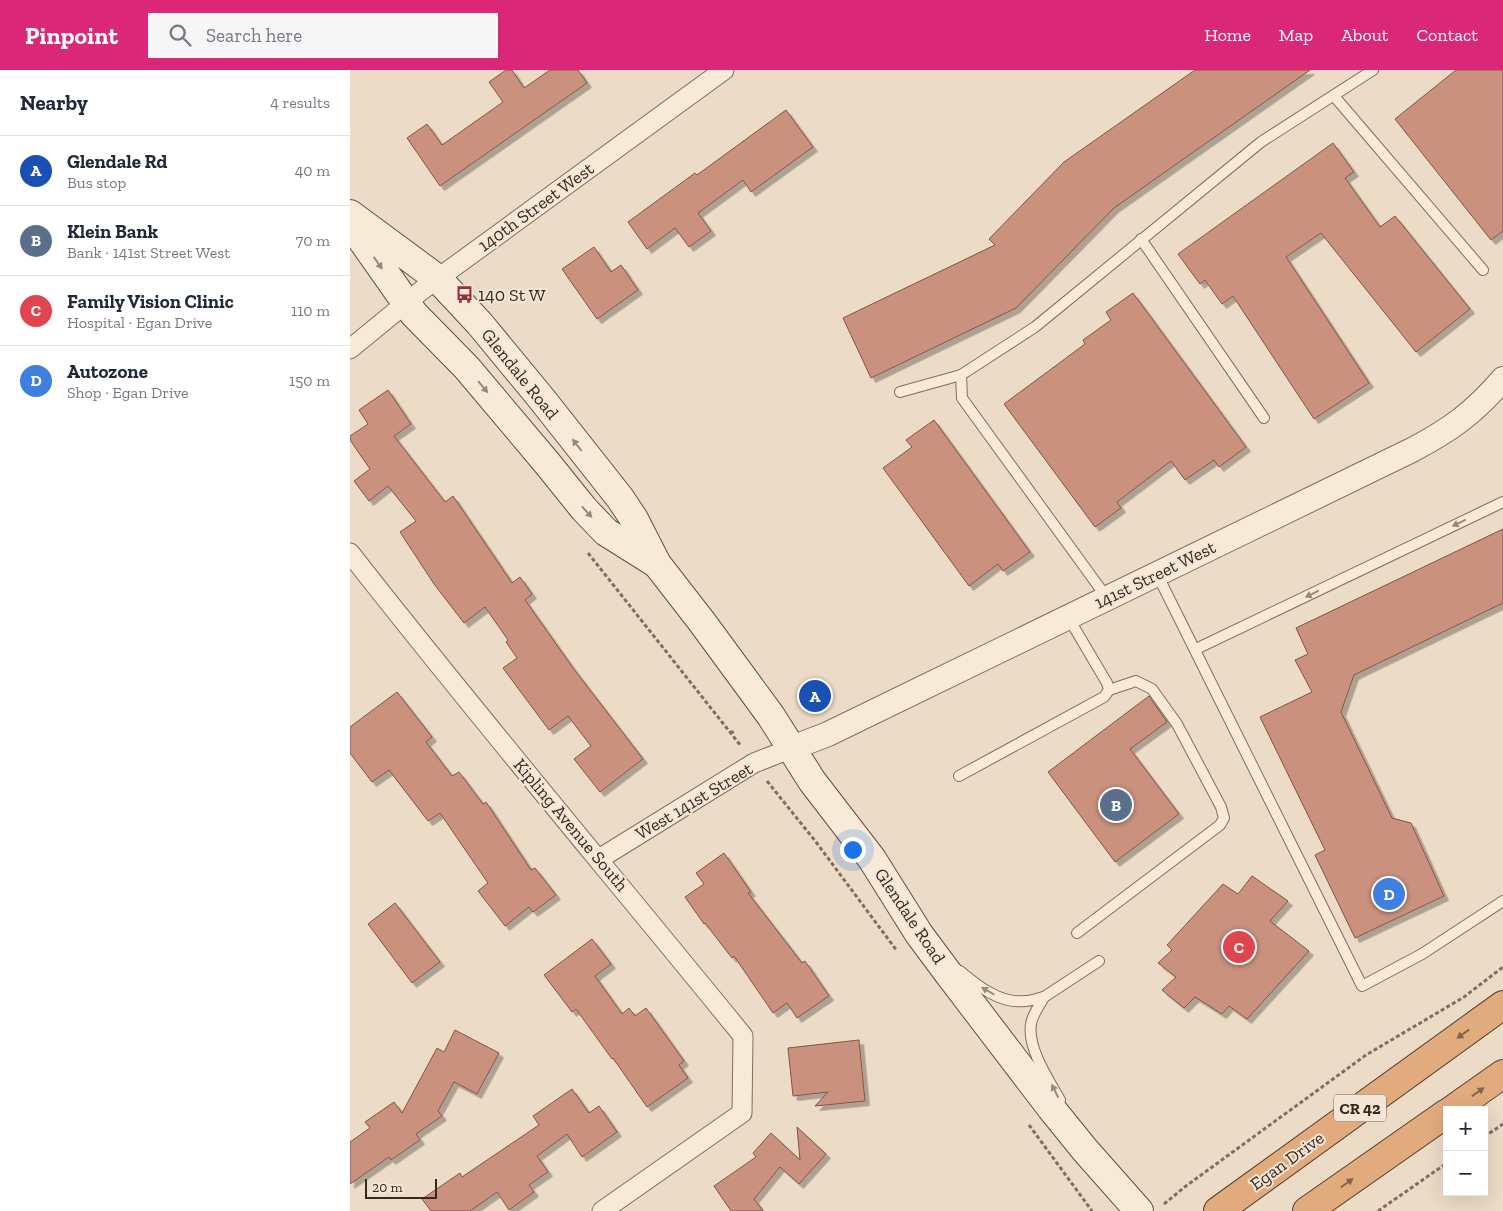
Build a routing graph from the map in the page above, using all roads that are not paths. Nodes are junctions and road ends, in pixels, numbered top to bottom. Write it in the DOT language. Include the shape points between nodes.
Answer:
graph roads {
  1 [pos="724,70"];
  2 [pos="1373,70"];
  3 [pos="1334,96"];
  4 [pos="350,214"];
  5 [pos="350,223"];
  6 [pos="1141,239"];
  7 [pos="1482,270"];
  8 [pos="438,279"];
  9 [pos="406,302"];
  10 [pos="350,348"];
  11 [pos="961,375"];
  12 [pos="1503,379"];
  13 [pos="900,392"];
  14 [pos="1264,418"];
  15 [pos="1503,502"];
  16 [pos="350,553"];
  17 [pos="657,564"];
  18 [pos="1158,574"];
  19 [pos="1107,598"];
  20 [pos="1068,617"];
  21 [pos="1196,649"];
  22 [pos="1108,690"];
  23 [pos="792,748"];
  24 [pos="959,776"];
  25 [pos="599,859"];
  26 [pos="1503,900"];
  27 [pos="1077,933"];
  28 [pos="919,934"];
  29 [pos="1099,961"];
  30 [pos="1044,996"];
  31 [pos="1503,1005"];
  32 [pos="1503,1075"];
  33 [pos="1458,1106"];
  34 [pos="1443,1116"];
  35 [pos="1085,1150"];
  36 [pos="1151,1208"];
  37 [pos="602,1211"];
  38 [pos="1218,1211"];
  39 [pos="1307,1211"];
  1 -- 8 [label="street, 140th Street West"];
  2 -- 3 [label="lane"];
  3 -- 6 [label="lane" via="1262,142"];
  3 -- 7 [label="lane"];
  4 -- 8 [label="main road, Glendale Road"];
  5 -- 9 [label="main road, Glendale Road, one-way"];
  6 -- 11 [label="lane" via="1034,327"];
  6 -- 14 [label="lane"];
  8 -- 9 [label="street, 140th Street West"];
  17 -- 8 [label="main road, Glendale Road, one-way" via="620,498 485,330"];
  9 -- 10 [label="street, 140th Street West"];
  9 -- 17 [label="main road, Glendale Road, one-way" via="467,368 606,532"];
  11 -- 13 [label="lane"];
  11 -- 19 [label="lane" via="962,398"];
  12 -- 18 [label="street, 141st Street West" via="1471,413 1443,433"];
  15 -- 21 [label="lane, one-way"];
  16 -- 25 [label="street, Kipling Avenue South" via="436,663"];
  17 -- 23 [label="main road, Glendale Road"];
  18 -- 19 [label="street, 141st Street West"];
  18 -- 21 [label="lane"];
  19 -- 20 [label="street, 141st Street West"];
  20 -- 22 [label="lane"];
  20 -- 23 [label="street, 141st Street West" via="828,734"];
  21 -- 26 [label="lane" via="1362,986 1422,954"];
  22 -- 24 [label="lane" via="1104,697"];
  22 -- 27 [label="lane" via="1136,682 1152,689 1177,724 1224,818 1220,825"];
  23 -- 25 [label="street, West 141st Street" via="754,763"];
  23 -- 28 [label="main road, Glendale Road" via="812,781 872,859"];
  25 -- 37 [label="street, Kipling Avenue South" via="744,1036 742,1113"];
  30 -- 28 [label="lane, one-way" via="1026,1001 1005,1000 967,976"];
  28 -- 35 [label="main road, Glendale Road"];
  29 -- 30 [label="lane"];
  35 -- 30 [label="lane, one-way" via="1030,1037 1031,1023"];
  31 -- 38 [label="highway, Egan Drive / CR 42, one-way"];
  33 -- 32 [label="highway, one-way"];
  39 -- 34 [label="highway, one-way"];
  35 -- 36 [label="main road, Glendale Road" via="1127,1196"];
}
